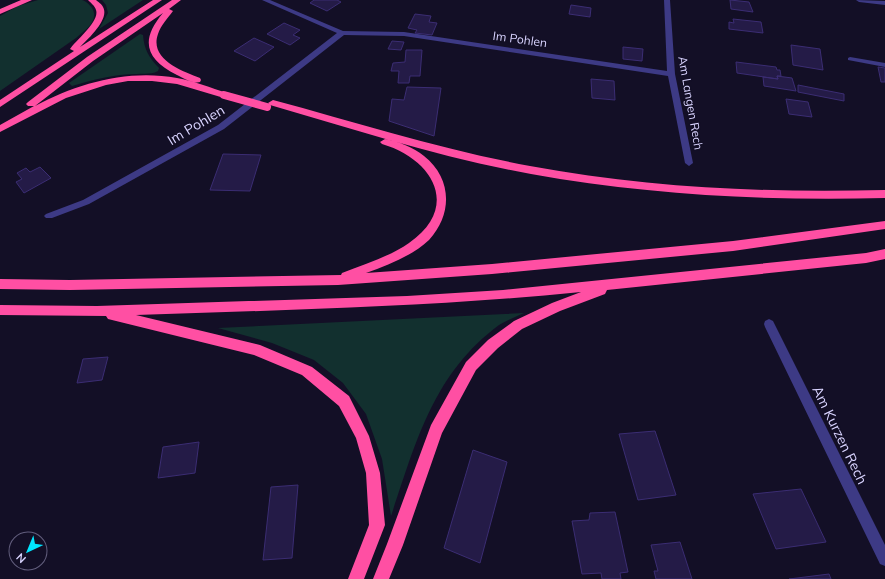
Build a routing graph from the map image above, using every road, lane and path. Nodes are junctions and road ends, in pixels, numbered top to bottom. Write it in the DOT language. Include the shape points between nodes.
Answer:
graph roads {
  1 [pos="11,0"];
  2 [pos="28,0"];
  3 [pos="92,0"];
  4 [pos="158,0"];
  5 [pos="177,0"];
  6 [pos="181,0"];
  7 [pos="265,0"];
  8 [pos="668,0"];
  9 [pos="859,0"];
  10 [pos="885,4"];
  11 [pos="0,7"];
  12 [pos="0,12"];
  13 [pos="342,33"];
  14 [pos="850,59"];
  15 [pos="61,63"];
  16 [pos="885,65"];
  17 [pos="671,74"];
  18 [pos="227,93"];
  19 [pos="0,104"];
  20 [pos="270,105"];
  21 [pos="0,128"];
  22 [pos="689,163"];
  23 [pos="885,194"];
  24 [pos="49,216"];
  25 [pos="885,225"];
  26 [pos="885,254"];
  27 [pos="338,280"];
  28 [pos="0,284"];
  29 [pos="615,284"];
  30 [pos="0,310"];
  31 [pos="97,311"];
  32 [pos="769,324"];
  33 [pos="885,559"];
  34 [pos="356,579"];
  35 [pos="380,579"];
  1 -- 11 [label="highway"];
  2 -- 12 [label="highway"];
  3 -- 15 [label="highway" via="100,8 98,22"];
  4 -- 15 [label="highway"];
  5 -- 21 [label="highway" via="90,59"];
  6 -- 18 [label="highway" via="162,18 152,34 152,46 158,58 184,76"];
  7 -- 13 [label="street, Im Pohlen"];
  8 -- 17 [label="street, Am Langen Rech"];
  9 -- 10 [label="street"];
  13 -- 17 [label="street, Im Pohlen" via="404,34"];
  13 -- 24 [label="street, Im Pohlen" via="221,128 86,202"];
  14 -- 16 [label="lane"];
  15 -- 19 [label="highway"];
  17 -- 22 [label="street, Am Langen Rech"];
  18 -- 20 [label="highway, bridge"];
  18 -- 21 [label="highway" via="158,79 121,79 64,94"];
  20 -- 23 [label="highway" via="466,156 530,170 601,181 728,194"];
  20 -- 27 [label="highway" via="398,146 421,159 438,179 442,198 439,218 431,229 414,245"];
  25 -- 27 [label="highway" via="732,246 492,269"];
  26 -- 29 [label="highway"];
  27 -- 28 [label="highway" via="70,286"];
  29 -- 31 [label="highway" via="407,301"];
  29 -- 35 [label="highway" via="518,325 471,366 436,430 395,545"];
  30 -- 31 [label="highway"];
  31 -- 34 [label="highway" via="255,349 307,371 344,401 362,436 373,473 377,525"];
  32 -- 33 [label="street, Am Kurzen Rech"];
}
